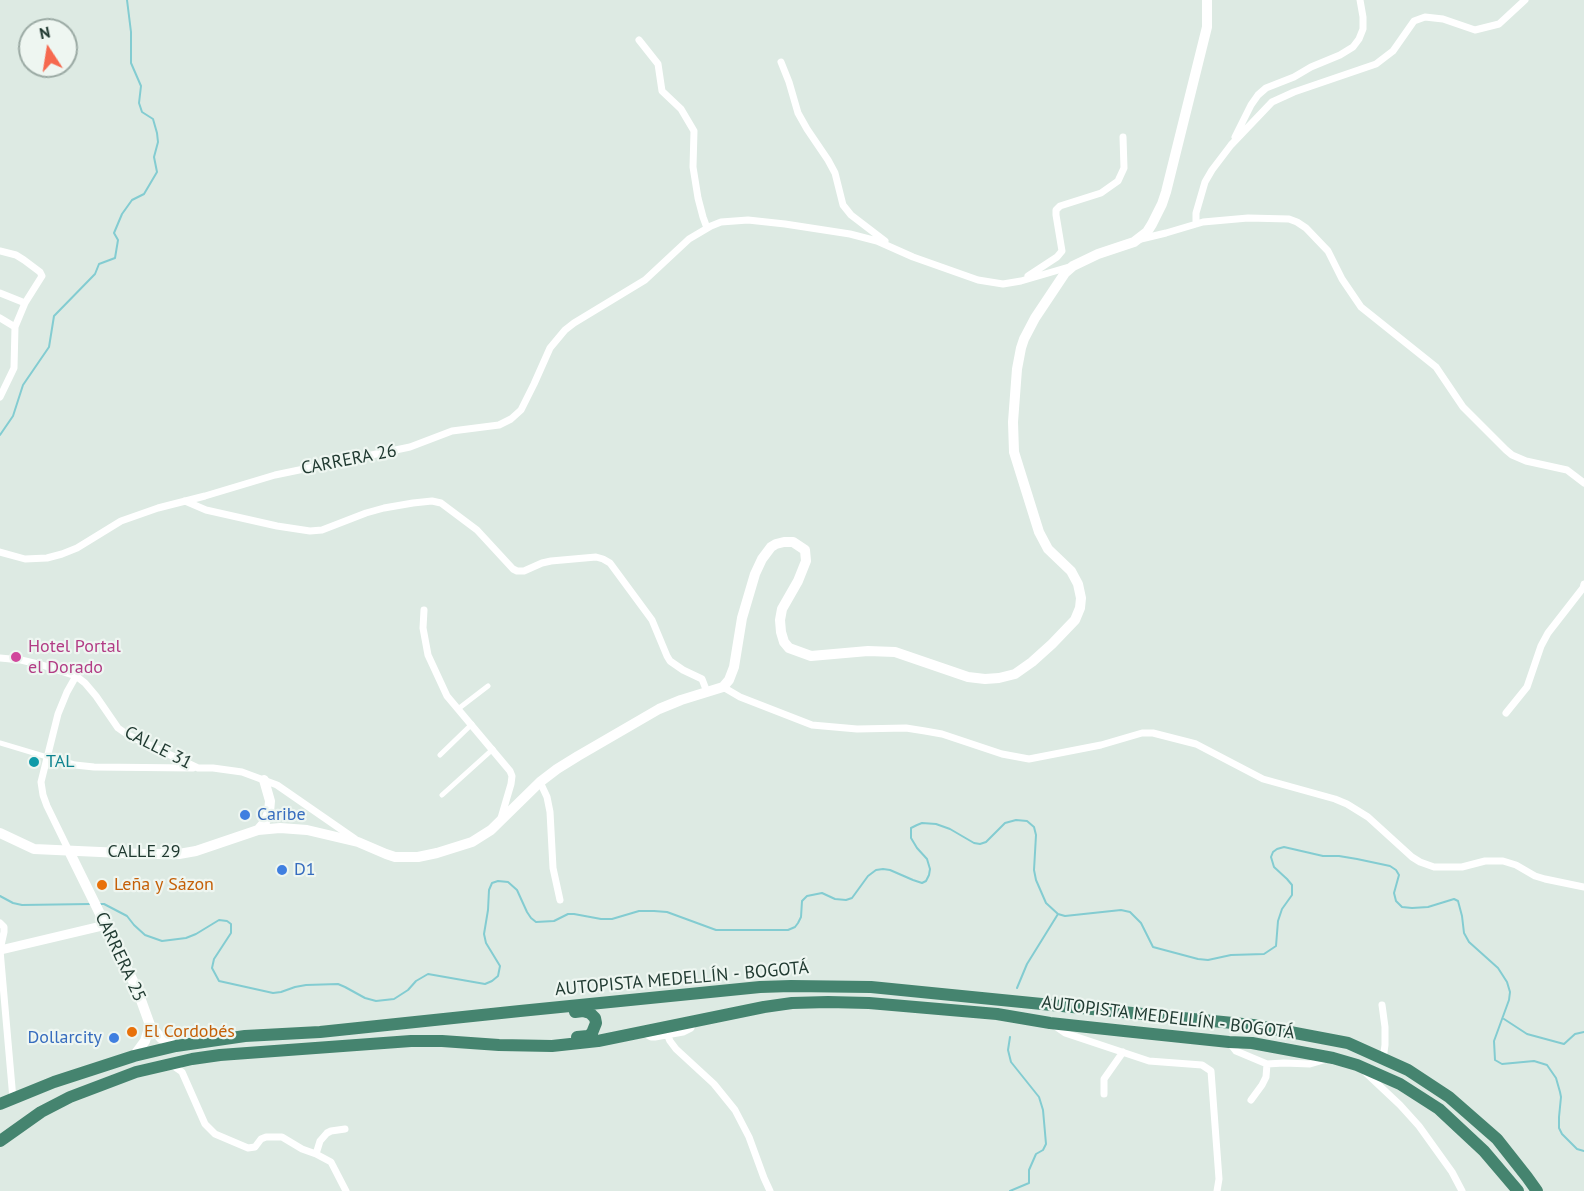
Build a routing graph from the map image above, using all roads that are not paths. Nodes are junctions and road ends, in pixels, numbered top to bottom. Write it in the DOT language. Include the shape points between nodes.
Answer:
graph roads {
  1 [pos="1207,0"];
  2 [pos="1360,0"];
  3 [pos="1525,0"];
  4 [pos="639,39"];
  5 [pos="781,62"];
  6 [pos="1123,137"];
  7 [pos="1231,145"];
  8 [pos="1196,224"];
  9 [pos="707,228"];
  10 [pos="1138,239"];
  11 [pos="894,248"];
  12 [pos="0,251"];
  13 [pos="1073,266"];
  14 [pos="1022,281"];
  15 [pos="0,293"];
  16 [pos="25,303"];
  17 [pos="0,318"];
  18 [pos="15,327"];
  19 [pos="0,397"];
  20 [pos="1584,483"];
  21 [pos="185,501"];
  22 [pos="0,552"];
  23 [pos="1584,584"];
  24 [pos="424,610"];
  25 [pos="0,658"];
  26 [pos="76,676"];
  27 [pos="488,686"];
  28 [pos="723,687"];
  29 [pos="707,692"];
  30 [pos="458,710"];
  31 [pos="1506,713"];
  32 [pos="472,724"];
  33 [pos="0,743"];
  34 [pos="493,749"];
  35 [pos="440,755"];
  36 [pos="47,757"];
  37 [pos="198,768"];
  38 [pos="264,780"];
  39 [pos="540,782"];
  40 [pos="442,795"];
  41 [pos="500,822"];
  42 [pos="258,830"];
  43 [pos="0,833"];
  44 [pos="358,842"];
  45 [pos="69,851"];
  46 [pos="1584,887"];
  47 [pos="560,900"];
  48 [pos="0,923"];
  49 [pos="106,926"];
  50 [pos="0,950"];
  51 [pos="1382,1005"];
  52 [pos="520,1011"];
  53 [pos="693,1022"];
  54 [pos="1050,1023"];
  55 [pos="150,1025"];
  56 [pos="642,1032"];
  57 [pos="667,1034"];
  58 [pos="1229,1042"];
  59 [pos="176,1046"];
  60 [pos="499,1046"];
  61 [pos="1123,1052"];
  62 [pos="134,1056"];
  63 [pos="1333,1058"];
  64 [pos="1383,1059"];
  65 [pos="169,1063"];
  66 [pos="1267,1064"];
  67 [pos="1357,1065"];
  68 [pos="1104,1094"];
  69 [pos="13,1099"];
  70 [pos="1251,1100"];
  71 [pos="0,1104"];
  72 [pos="345,1129"];
  73 [pos="0,1140"];
  74 [pos="316,1154"];
  75 [pos="346,1191"];
  76 [pos="770,1191"];
  77 [pos="1217,1191"];
  78 [pos="1462,1191"];
  79 [pos="1518,1191"];
  80 [pos="1537,1191"];
  1 -- 10 [label="main road" via="1207,27 1166,192 1152,224"];
  2 -- 7 [label="street" via="1363,29 1353,47 1266,88 1251,105"];
  3 -- 7 [label="street" via="1499,24 1475,30 1443,19 1414,21 1393,51 1376,64 1272,102"];
  4 -- 9 [label="street" via="658,64 662,91 681,109 694,131 693,167"];
  5 -- 11 [label="street" via="798,112 835,173 843,205"];
  6 -- 14 [label="street" via="1124,168 1118,181 1101,193 1056,210 1062,251"];
  7 -- 8 [label="street" via="1205,182"];
  8 -- 10 [label="street"];
  8 -- 20 [label="street" via="1248,218 1289,219 1306,228 1328,251 1361,307 1436,367 1463,407 1506,450 1526,461 1567,470"];
  9 -- 11 [label="street" via="721,222 748,220 850,234"];
  9 -- 21 [label="street, CARRERA 26" via="645,280 565,330 550,348 521,410 511,419 452,431 400,450 275,475"];
  10 -- 13 [label="main road"];
  11 -- 14 [label="street" via="978,280 1003,284"];
  12 -- 16 [label="street" via="16,255 42,276"];
  13 -- 14 [label="street"];
  13 -- 28 [label="main road" via="1048,297 1024,339 1012,422 1014,452 1039,532 1078,584 1081,598 1075,620 1032,662 1015,674 999,678 968,677 895,652 818,656 800,653 784,642 780,620 806,561 805,550 793,542 784,542 771,547 755,574 734,667"];
  15 -- 16 [label="street"];
  16 -- 18 [label="street"];
  17 -- 18 [label="street"];
  18 -- 19 [label="street" via="14,368"];
  21 -- 22 [label="street, CARRERA 26" via="121,521 62,554 25,559"];
  21 -- 29 [label="street" via="206,510 310,531 384,508 432,501 441,503 477,530 517,571 551,561 603,559 652,620 670,661 702,679"];
  23 -- 31 [label="street" via="1548,633 1527,687"];
  24 -- 30 [label="street" via="429,655 447,696"];
  25 -- 26 [label="street, CALLE 31"];
  26 -- 36 [label="street, CARRERA 25" via="63,701"];
  26 -- 37 [label="street, CALLE 31" via="118,728"];
  27 -- 30 [label="street"];
  28 -- 29 [label="main road, CALLE 29"];
  28 -- 46 [label="street" via="812,725 906,728 1029,759 1153,733 1196,744 1263,779 1347,804 1427,865 1462,867 1503,861 1534,876"];
  29 -- 39 [label="main road, CALLE 29" via="659,709"];
  30 -- 32 [label="street"];
  32 -- 34 [label="street"];
  32 -- 35 [label="street"];
  33 -- 36 [label="street"];
  34 -- 40 [label="street"];
  34 -- 41 [label="street" via="512,776"];
  36 -- 37 [label="street" via="94,767"];
  36 -- 45 [label="street, CARRERA 25" via="41,782 43,795"];
  37 -- 38 [label="street, CALLE 31" via="242,772"];
  38 -- 42 [label="main road" via="269,812"];
  38 -- 44 [label="street, CALLE 31" via="286,790"];
  39 -- 41 [label="main road, CALLE 29"];
  39 -- 47 [label="street" via="550,812 553,868"];
  41 -- 44 [label="main road, CALLE 29" via="472,842 418,857 386,854"];
  42 -- 44 [label="main road, CALLE 29" via="294,828"];
  42 -- 45 [label="main road, CALLE 29" via="179,854"];
  43 -- 45 [label="main road, CALLE 29" via="34,849"];
  45 -- 49 [label="main road, CARRERA 25"];
  48 -- 50 [label="street" via="4,927"];
  49 -- 50 [label="street"];
  49 -- 55 [label="main road, CARRERA 25"];
  50 -- 69 [label="street"];
  51 -- 64 [label="street"];
  52 -- 59 [label="highway, AUTOPISTA MEDELLÍN - BOGOTÁ"];
  52 -- 60 [label="highway" via="534,1016 587,1011 595,1018 595,1028 583,1036 512,1039"];
  52 -- 64 [label="highway, AUTOPISTA MEDELLÍN - BOGOTÁ" via="760,987 871,987 1253,1025 1348,1043"];
  53 -- 54 [label="highway, AUTOPISTA MEDELLÍN - BOGOTÁ" via="764,1007 828,1002 997,1014"];
  53 -- 56 [label="highway, AUTOPISTA MEDELLÍN - BOGOTÁ"];
  53 -- 57 [label="street" via="687,1030"];
  54 -- 58 [label="highway, AUTOPISTA MEDELLÍN - BOGOTÁ"];
  54 -- 61 [label="street" via="1065,1033"];
  55 -- 59 [label="main road, CARRERA 25" via="161,1038"];
  55 -- 62 [label="main road, CARRERA 25"];
  56 -- 57 [label="street" via="651,1037"];
  56 -- 60 [label="highway, AUTOPISTA MEDELLÍN - BOGOTÁ" via="585,1043"];
  57 -- 76 [label="street" via="676,1050 714,1084 735,1110"];
  58 -- 63 [label="highway, AUTOPISTA MEDELLÍN - BOGOTÁ"];
  58 -- 66 [label="street" via="1236,1051"];
  59 -- 62 [label="highway, AUTOPISTA MEDELLÍN - BOGOTÁ"];
  60 -- 65 [label="highway, AUTOPISTA MEDELLÍN - BOGOTÁ" via="442,1041 380,1042"];
  61 -- 68 [label="street" via="1104,1079"];
  61 -- 77 [label="street" via="1149,1061 1202,1065 1212,1071"];
  62 -- 69 [label="highway, AUTOPISTA MEDELLÍN - BOGOTÁ"];
  63 -- 66 [label="street" via="1310,1064"];
  63 -- 67 [label="highway, AUTOPISTA MEDELLÍN - BOGOTÁ"];
  64 -- 80 [label="highway, AUTOPISTA MEDELLÍN - BOGOTÁ" via="1449,1097 1497,1139"];
  65 -- 73 [label="highway, AUTOPISTA MEDELLÍN - BOGOTÁ" via="70,1097"];
  65 -- 74 [label="street" via="182,1072 205,1124 215,1134 248,1149 266,1137 282,1137"];
  66 -- 70 [label="street" via="1266,1077"];
  67 -- 78 [label="street" via="1419,1126"];
  67 -- 79 [label="highway, AUTOPISTA MEDELLÍN - BOGOTÁ" via="1400,1084 1439,1109 1484,1151"];
  69 -- 71 [label="highway, AUTOPISTA MEDELLÍN - BOGOTÁ"];
  72 -- 74 [label="street" via="327,1133"];
  74 -- 75 [label="street" via="331,1162"];
}
